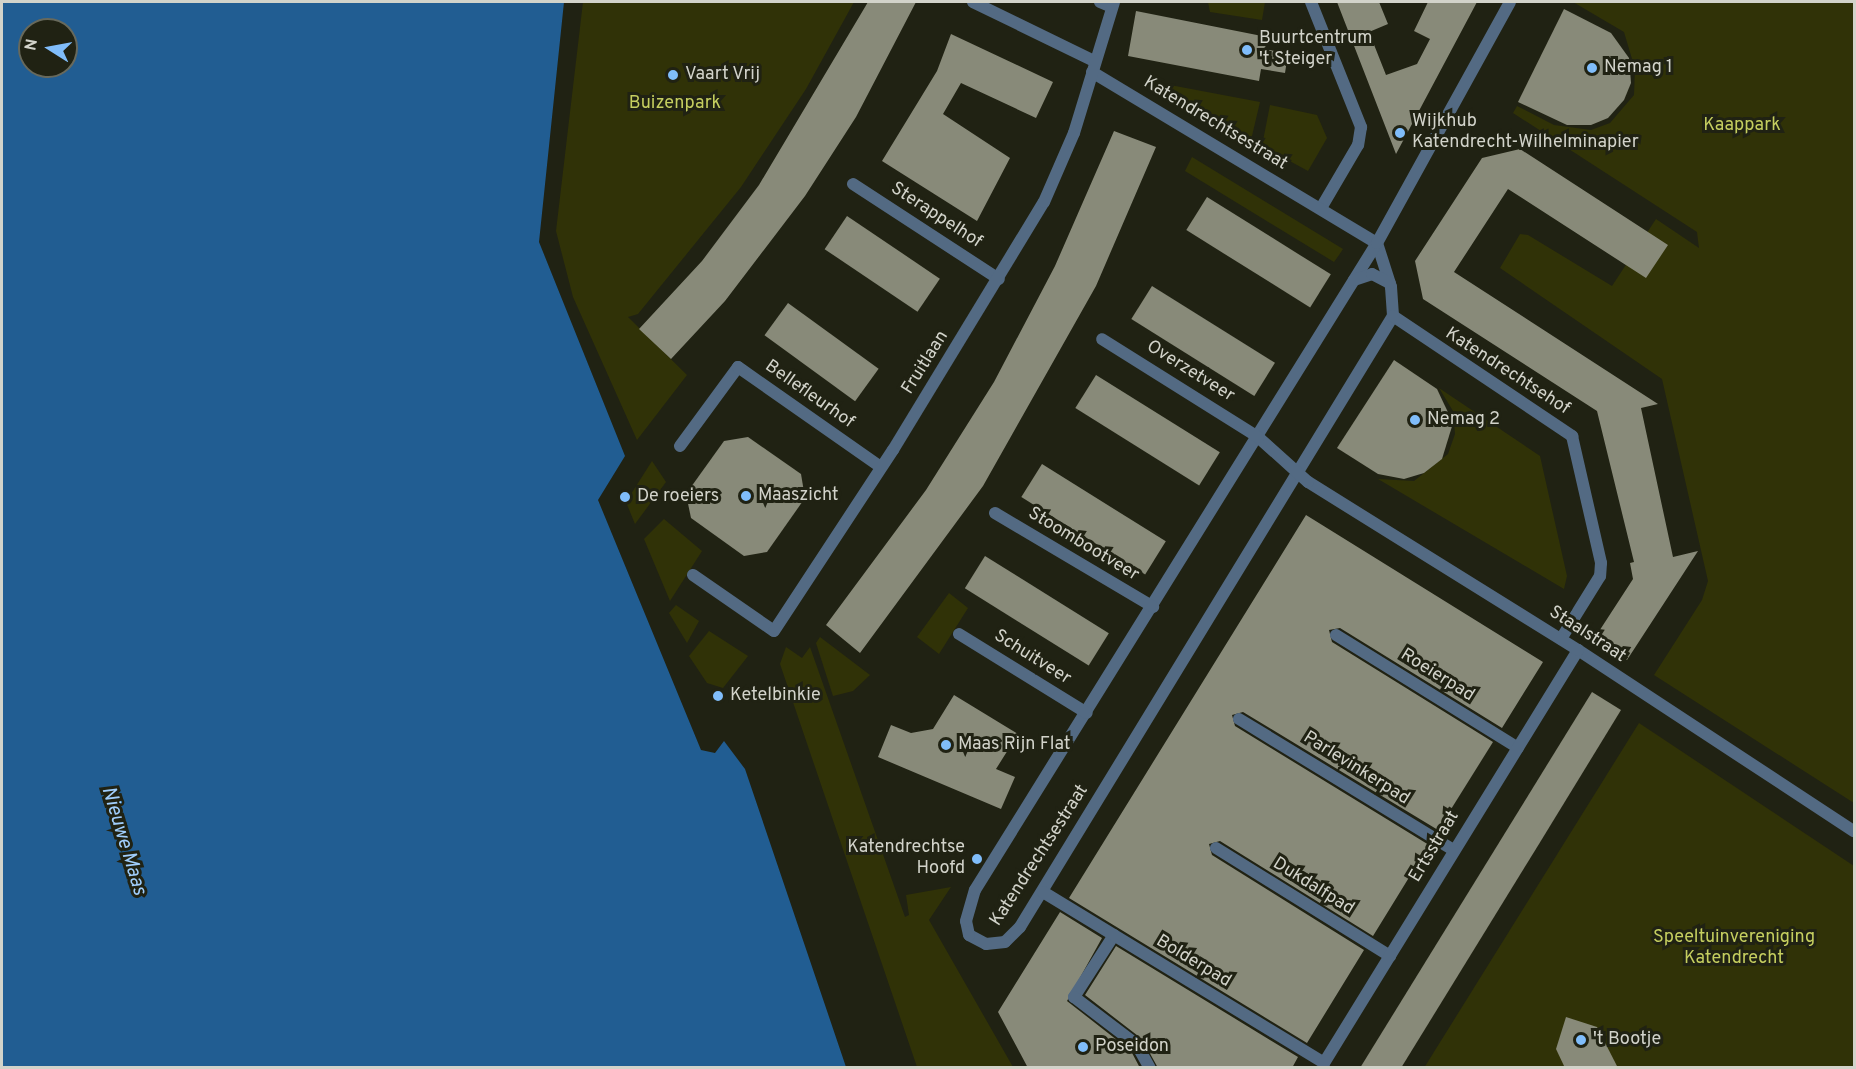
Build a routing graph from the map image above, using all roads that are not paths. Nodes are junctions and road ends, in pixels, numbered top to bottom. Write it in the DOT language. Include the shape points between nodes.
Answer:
graph roads {
  1 [pos="974,2"];
  2 [pos="1100,2"];
  3 [pos="1311,2"];
  4 [pos="1510,2"];
  5 [pos="1113,4"];
  6 [pos="1093,66"];
  7 [pos="853,184"];
  8 [pos="1321,208"];
  9 [pos="1377,243"];
  10 [pos="999,279"];
  11 [pos="1354,280"];
  12 [pos="1391,287"];
  13 [pos="1393,316"];
  14 [pos="1102,339"];
  15 [pos="1258,437"];
  16 [pos="680,446"];
  17 [pos="881,467"];
  18 [pos="1297,474"];
  19 [pos="995,513"];
  20 [pos="693,575"];
  21 [pos="1153,607"];
  22 [pos="959,634"];
  23 [pos="1336,635"];
  24 [pos="1561,639"];
  25 [pos="1578,650"];
  26 [pos="1087,713"];
  27 [pos="1239,719"];
  28 [pos="1518,748"];
  29 [pos="1854,831"];
  30 [pos="1216,848"];
  31 [pos="1454,850"];
  32 [pos="1042,892"];
  33 [pos="1114,935"];
  34 [pos="1390,956"];
  35 [pos="1324,1065"];
  36 [pos="1150,1068"];
  1 -- 6 [label="street, Katendrechtsestraat"];
  2 -- 5 [label="street, Fruitlaan"];
  3 -- 8 [label="street" via="1361,128 1358,145"];
  4 -- 9 [label="street" via="1467,89"];
  5 -- 6 [label="street, Fruitlaan"];
  6 -- 8 [label="street, Katendrechtsestraat"];
  6 -- 10 [label="street, Fruitlaan" via="1064,159"];
  7 -- 10 [label="street, Sterappelhof"];
  8 -- 9 [label="street, Katendrechtsestraat"];
  9 -- 11 [label="street, Katendrechtsestraat"];
  9 -- 12 [label="street"];
  10 -- 17 [label="street, Fruitlaan"];
  11 -- 12 [label="street" via="1372,274 1385,278"];
  11 -- 15 [label="street, Katendrechtsestraat"];
  12 -- 13 [label="street"];
  13 -- 18 [label="street, Katendrechtsestraat"];
  13 -- 24 [label="street, Katendrechtsehof" via="1572,435 1601,563 1600,576"];
  14 -- 15 [label="street, Overzetveer"];
  15 -- 18 [label="street"];
  15 -- 21 [label="street, Katendrechtsestraat"];
  16 -- 17 [label="street, Bellefleurhof" via="738,367"];
  17 -- 20 [label="street, Fruitlaan" via="774,631"];
  18 -- 24 [label="street, Staalstraat"];
  18 -- 32 [label="street, Katendrechtsestraat"];
  19 -- 21 [label="street, Stoombootveer"];
  21 -- 26 [label="street, Katendrechtsestraat"];
  22 -- 26 [label="street, Schuitveer"];
  23 -- 28 [label="street, Roeierpad"];
  24 -- 25 [label="street, Staalstraat"];
  25 -- 28 [label="street, Ertsstraat"];
  25 -- 29 [label="street, Staalstraat"];
  26 -- 32 [label="street, Katendrechtsestraat" via="975,890 965,912 969,935 986,945 1005,942"];
  27 -- 31 [label="street, Parlevinkerpad"];
  28 -- 31 [label="street, Ertsstraat"];
  30 -- 34 [label="street, Dukdalfpad"];
  31 -- 34 [label="street, Ertsstraat"];
  32 -- 33 [label="street, Bolderpad"];
  33 -- 35 [label="street, Bolderpad"];
  33 -- 36 [label="street" via="1074,997 1137,1045"];
  34 -- 35 [label="street, Ertsstraat"];
}
